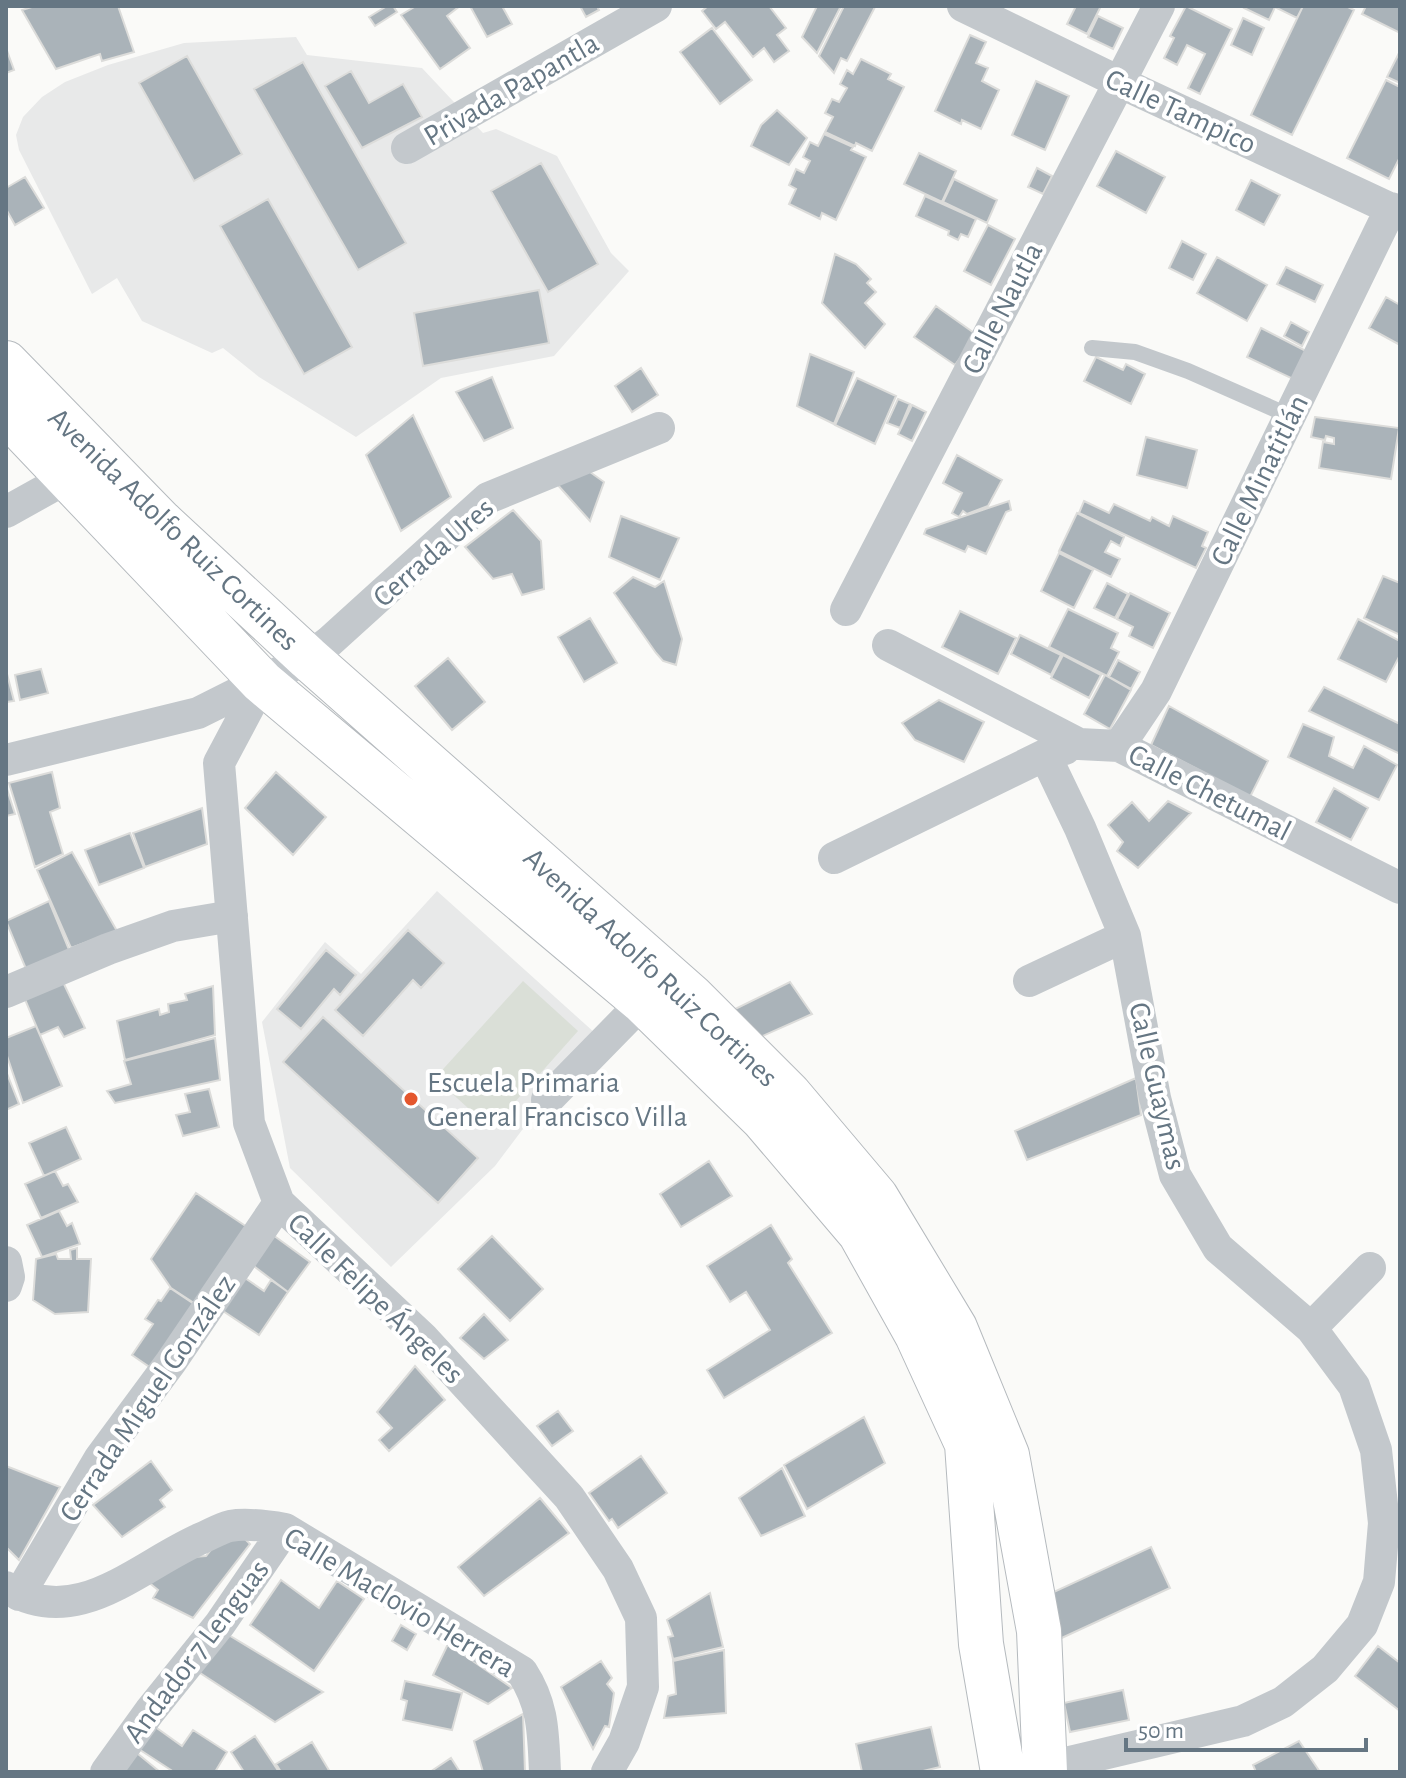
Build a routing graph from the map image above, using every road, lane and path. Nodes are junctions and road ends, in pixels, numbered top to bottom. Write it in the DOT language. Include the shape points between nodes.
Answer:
graph roads {
  1 [pos="656,6"];
  2 [pos="963,6"];
  3 [pos="1159,6"];
  4 [pos="1119,82"];
  5 [pos="407,148"];
  6 [pos="1396,211"];
  7 [pos="1092,348"];
  8 [pos="6,363"];
  9 [pos="6,413"];
  10 [pos="1290,416"];
  11 [pos="659,428"];
  12 [pos="67,478"];
  13 [pos="8,509"];
  14 [pos="846,610"];
  15 [pos="888,645"];
  16 [pos="308,658"];
  17 [pos="262,682"];
  18 [pos="1079,744"];
  19 [pos="1119,746"];
  20 [pos="1045,755"];
  21 [pos="6,760"];
  22 [pos="834,858"];
  23 [pos="1397,880"];
  24 [pos="232,916"];
  25 [pos="1125,936"];
  26 [pos="1029,981"];
  27 [pos="6,992"];
  28 [pos="643,1002"];
  29 [pos="547,1100"];
  30 [pos="279,1203"];
  31 [pos="6,1262"];
  32 [pos="1370,1268"];
  33 [pos="6,1286"];
  34 [pos="1311,1328"];
  35 [pos="285,1529"];
  36 [pos="12,1591"];
  37 [pos="1031,1771"];
  38 [pos="106,1772"];
  39 [pos="545,1772"];
  40 [pos="607,1772"];
  1 -- 5 [label="street, Privada Papantla"];
  2 -- 4 [label="street, Calle Tampico"];
  3 -- 4 [label="street, Calle Nautla"];
  4 -- 6 [label="street, Calle Tampico"];
  4 -- 14 [label="street, Calle Nautla"];
  6 -- 10 [label="street, Calle Minatitlán"];
  7 -- 10 [label="lane" via="1135,352"];
  8 -- 16 [label="main road, Avenida Adolfo Ruiz Cortines" via="161,522"];
  9 -- 12 [label="main road, Avenida Adolfo Ruiz Cortines"];
  10 -- 19 [label="street, Calle Minatitlán" via="1156,691"];
  11 -- 16 [label="street, Cerrada Ures" via="488,498"];
  12 -- 13 [label="street"];
  12 -- 17 [label="main road, Avenida Adolfo Ruiz Cortines"];
  15 -- 18 [label="street, Calle Chetumal"];
  16 -- 17 [label="street, Cerrada Ures"];
  16 -- 37 [label="main road, Avenida Adolfo Ruiz Cortines" via="692,997 789,1094 876,1197 955,1328 1007,1455 1039,1631"];
  17 -- 21 [label="street, Cerrada Ures" via="198,713"];
  17 -- 24 [label="street, Calle Felipe Ángeles" via="219,763"];
  17 -- 28 [label="main road, Avenida Adolfo Ruiz Cortines"];
  18 -- 19 [label="street, Calle Chetumal"];
  18 -- 20 [label="street"];
  19 -- 23 [label="street, Calle Chetumal"];
  20 -- 22 [label="street"];
  20 -- 25 [label="street, Calle Guaymas"];
  24 -- 27 [label="street" via="173,926"];
  24 -- 30 [label="street, Calle Felipe Ángeles" via="249,1123"];
  25 -- 26 [label="street"];
  25 -- 34 [label="street, Calle Guaymas" via="1175,1175 1218,1248"];
  28 -- 29 [label="street"];
  28 -- 37 [label="main road, Avenida Adolfo Ruiz Cortines" via="763,1119 860,1233 917,1335 967,1444 981,1644"];
  30 -- 36 [label="street, Cerrada Miguel González"];
  30 -- 40 [label="street, Calle Felipe Ángeles" via="434,1351 569,1497 618,1569 641,1618 643,1687"];
  31 -- 33 [label="street"];
  32 -- 34 [label="street"];
  34 -- 37 [label="street, Calle Guaymas" via="1354,1386 1376,1450 1384,1523 1379,1582 1362,1625 1325,1669 1283,1702 1243,1721"];
  35 -- 36 [label="street, Calle Maclovio Herrera" via="230,1526 105,1592 60,1604"];
  35 -- 38 [label="street, Andador 7 Lenguas" via="220,1624"];
  35 -- 39 [label="street, Calle Maclovio Herrera" via="522,1672 542,1715"];
}
